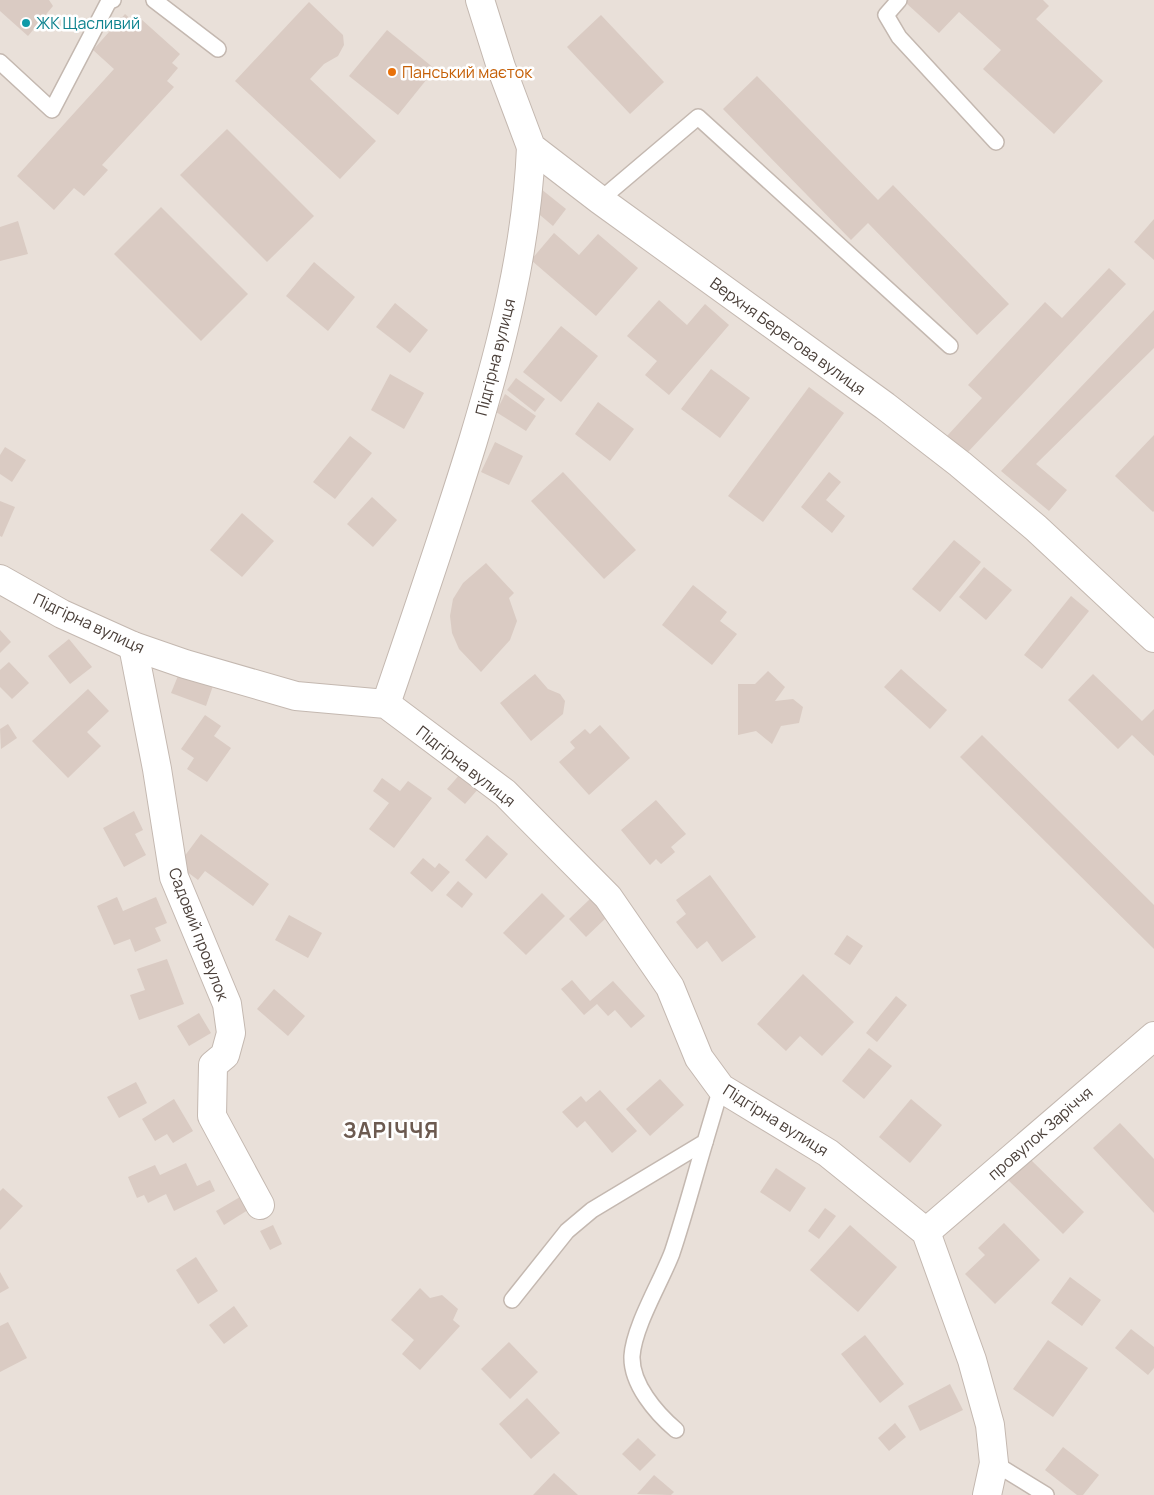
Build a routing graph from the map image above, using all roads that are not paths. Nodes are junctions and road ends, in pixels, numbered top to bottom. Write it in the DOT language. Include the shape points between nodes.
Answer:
graph roads {
  1 [pos="110,0"];
  2 [pos="154,0"];
  3 [pos="480,0"];
  4 [pos="899,0"];
  5 [pos="218,49"];
  6 [pos="0,62"];
  7 [pos="996,142"];
  8 [pos="531,147"];
  9 [pos="600,200"];
  10 [pos="950,346"];
  11 [pos="0,579"];
  12 [pos="1154,638"];
  13 [pos="133,646"];
  14 [pos="386,704"];
  15 [pos="1154,1036"];
  16 [pos="721,1088"];
  17 [pos="705,1142"];
  18 [pos="260,1205"];
  19 [pos="926,1232"];
  20 [pos="512,1300"];
  21 [pos="676,1430"];
  22 [pos="994,1463"];
  23 [pos="987,1495"];
  24 [pos="1046,1495"];
  1 -- 6 [label="lane" via="52,110"];
  2 -- 5 [label="lane"];
  3 -- 8 [label="street"];
  4 -- 7 [label="lane" via="886,15 899,37"];
  8 -- 9 [label="street, Верхня Берегова вулиця"];
  8 -- 14 [label="street, Підгірна вулиця" via="530,192 495,369 443,540"];
  9 -- 10 [label="lane" via="698,117"];
  9 -- 12 [label="street, Верхня Берегова вулиця" via="960,464 1036,528"];
  11 -- 13 [label="street, Підгірна вулиця" via="62,614"];
  13 -- 14 [label="street, Підгірна вулиця" via="296,696"];
  13 -- 18 [label="street, Садовий провулок" via="174,876 227,1004 231,1033 226,1055 213,1065 212,1116"];
  14 -- 16 [label="street, Підгірна вулиця" via="505,793 608,897 670,987 699,1058"];
  15 -- 19 [label="street, провулок Заріччя"];
  16 -- 17 [label="lane"];
  16 -- 19 [label="street, Підгірна вулиця" via="828,1153"];
  17 -- 20 [label="lane" via="592,1210 568,1231"];
  17 -- 21 [label="lane" via="672,1253 636,1337 632,1357 636,1382 664,1420"];
  19 -- 22 [label="street" via="979,1386 990,1426"];
  22 -- 23 [label="street"];
  22 -- 24 [label="lane"];
}
